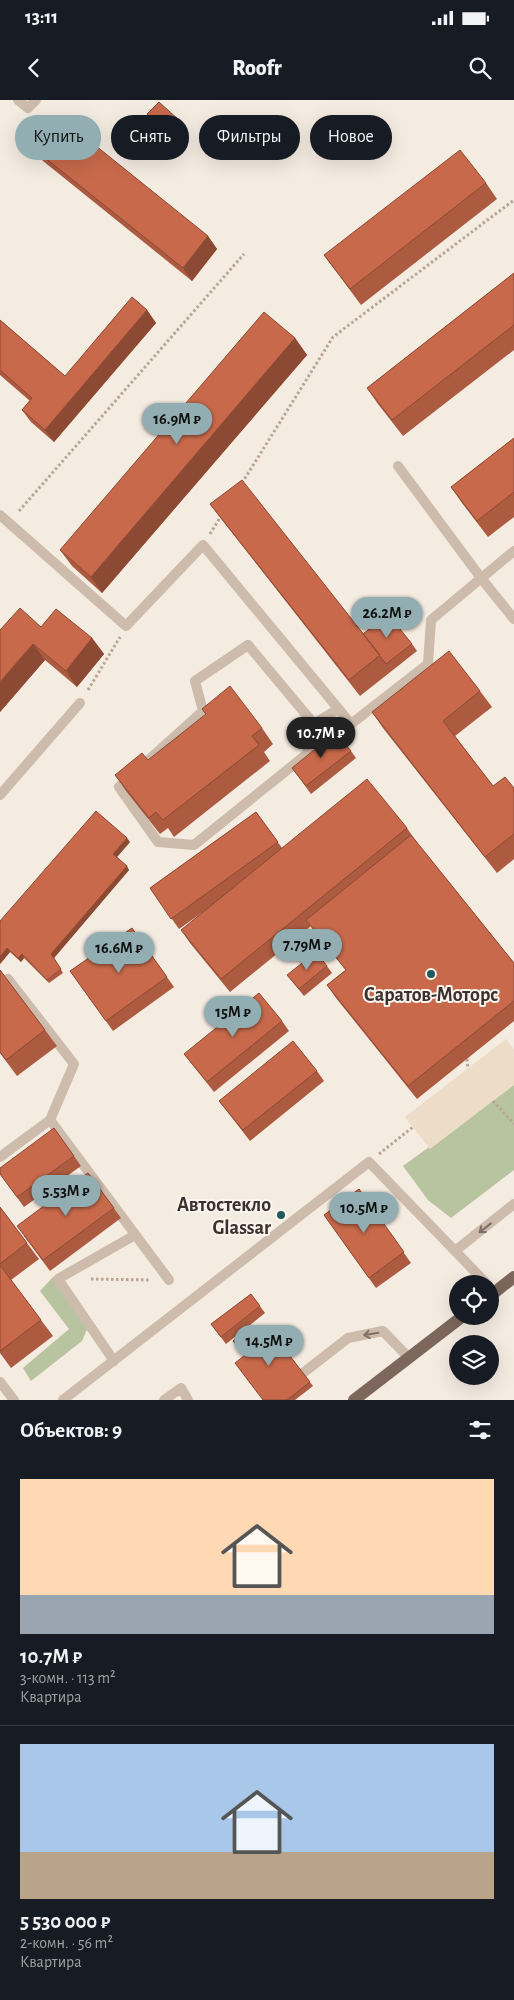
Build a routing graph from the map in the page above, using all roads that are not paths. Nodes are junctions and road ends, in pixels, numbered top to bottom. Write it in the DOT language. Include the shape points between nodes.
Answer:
graph roads {
  1 [pos="18,100"];
  2 [pos="36,100"];
  3 [pos="398,466"];
  4 [pos="0,516"];
  5 [pos="514,551"];
  6 [pos="480,578"];
  7 [pos="514,619"];
  8 [pos="80,703"];
  9 [pos="338,709"];
  10 [pos="314,724"];
  11 [pos="0,795"];
  12 [pos="0,984"];
  13 [pos="50,1120"];
  14 [pos="0,1157"];
  15 [pos="514,1204"];
  16 [pos="135,1235"];
  17 [pos="455,1251"];
  18 [pos="477,1275"];
  19 [pos="514,1278"];
  20 [pos="168,1280"];
  21 [pos="499,1286"];
  22 [pos="451,1325"];
  23 [pos="409,1358"];
  24 [pos="114,1361"];
  25 [pos="303,1373"];
  26 [pos="0,1382"];
  27 [pos="14,1400"];
  28 [pos="63,1400"];
  29 [pos="164,1400"];
  30 [pos="188,1400"];
  31 [pos="354,1400"];
  1 -- 2 [label="lane" via="28,108"];
  3 -- 6 [label="lane"];
  4 -- 9 [label="lane" via="126,626 202,545"];
  5 -- 6 [label="lane"];
  6 -- 7 [label="lane"];
  6 -- 9 [label="lane" via="431,620 428,664 350,724"];
  8 -- 11 [label="lane"];
  9 -- 10 [label="lane"];
  10 -- 10 [label="lane" via="307,754 194,845 158,842 119,787 203,711 195,681 248,645"];
  12 -- 13 [label="lane" via="8,979 74,1064"];
  13 -- 14 [label="lane"];
  13 -- 16 [label="lane"];
  15 -- 17 [label="lane, one-way"];
  16 -- 20 [label="lane"];
  16 -- 24 [label="lane" via="58,1278"];
  17 -- 18 [label="lane"];
  17 -- 24 [label="lane" via="369,1162"];
  19 -- 21 [label="main road"];
  22 -- 23 [label="main road"];
  23 -- 25 [label="lane, one-way" via="383,1332 348,1338"];
  23 -- 31 [label="main road"];
  24 -- 28 [label="lane"];
  26 -- 27 [label="lane"];
  29 -- 30 [label="lane" via="181,1388"];
}
